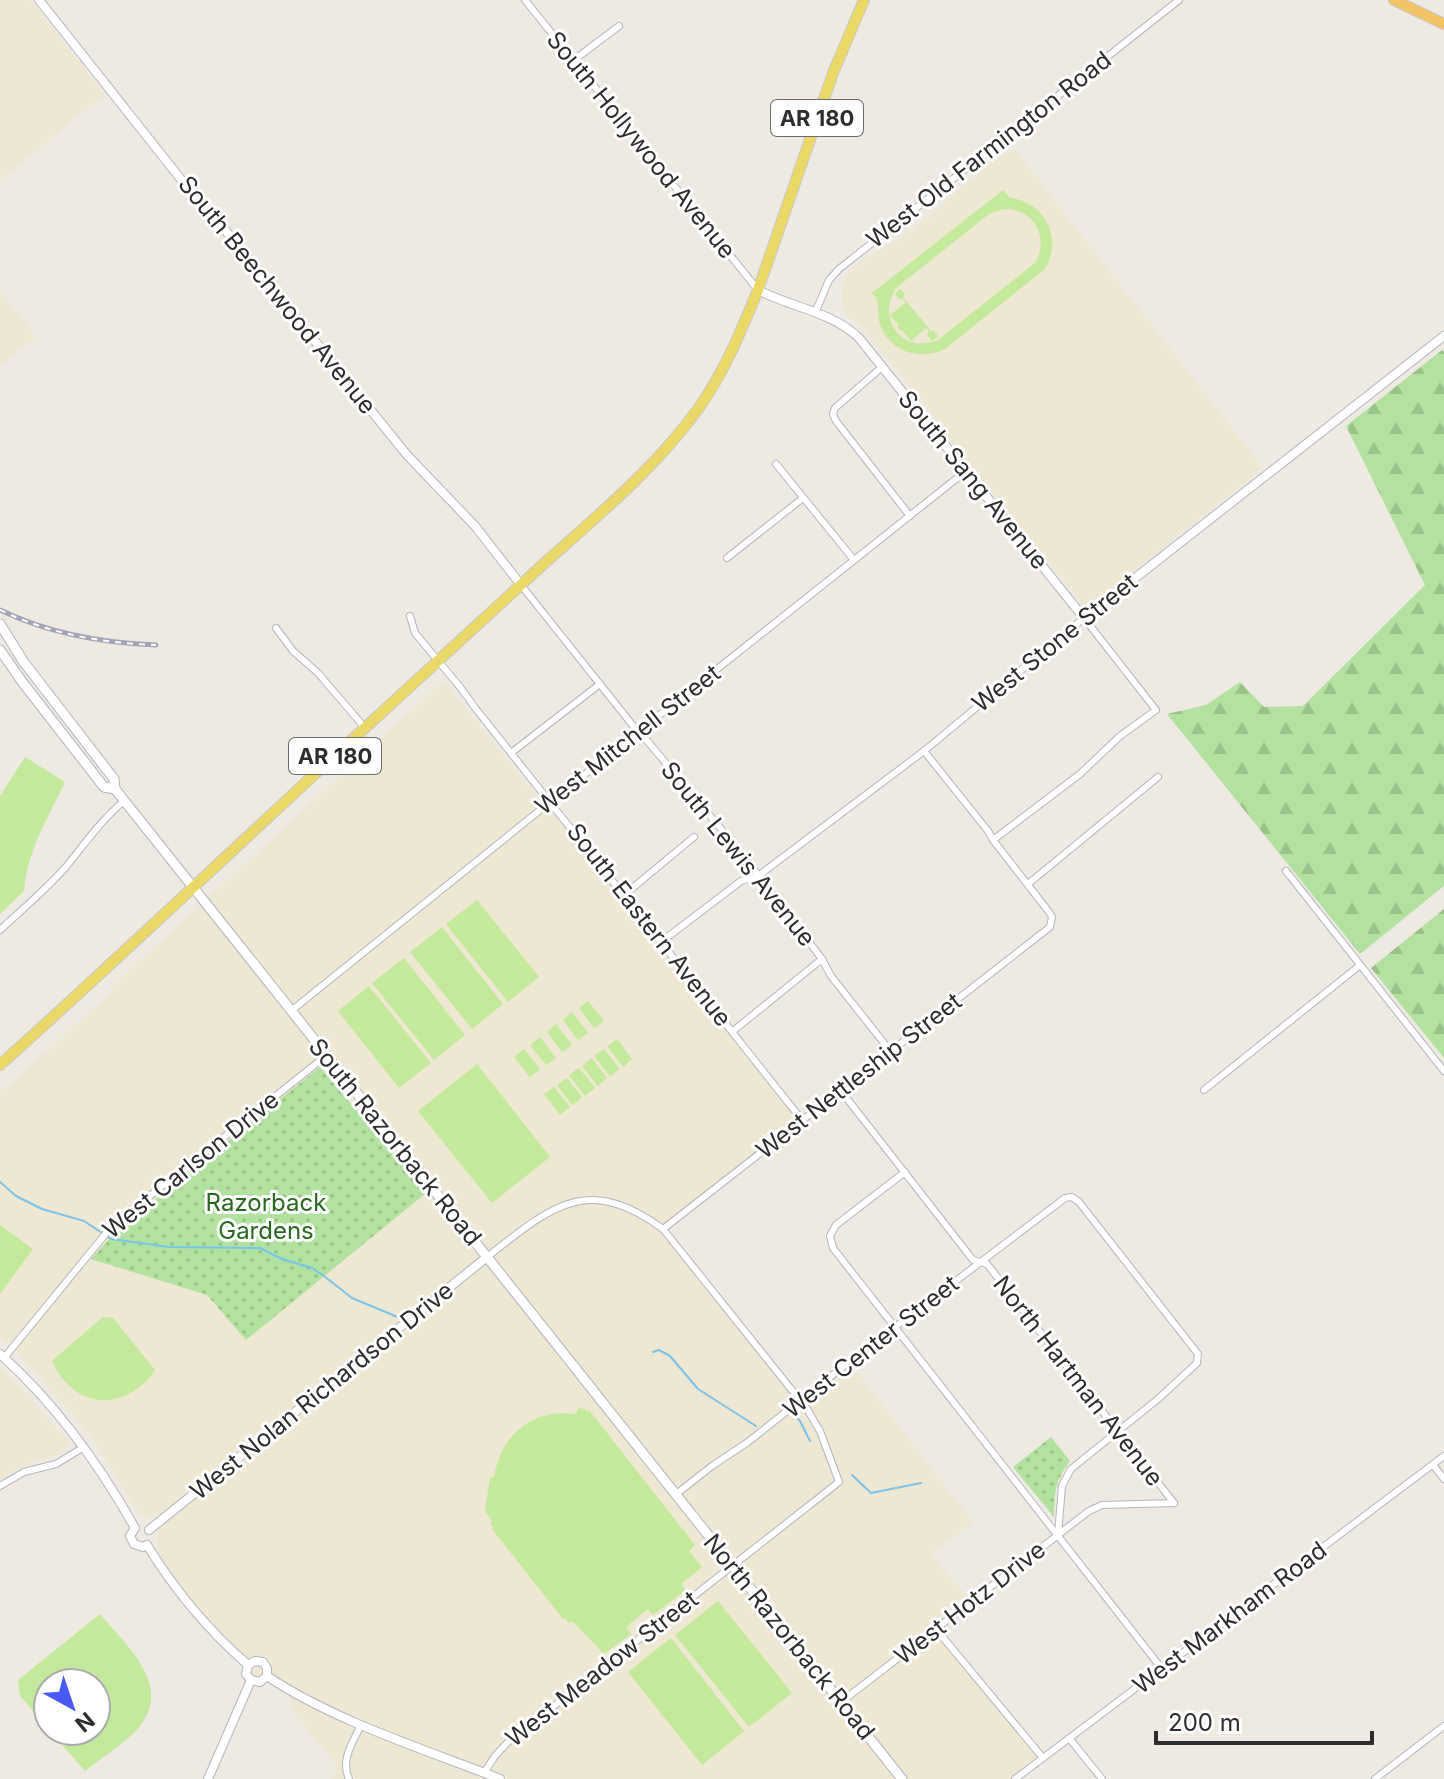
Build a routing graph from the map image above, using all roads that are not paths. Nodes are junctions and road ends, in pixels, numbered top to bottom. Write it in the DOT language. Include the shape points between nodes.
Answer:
graph roads {
  1 [pos="39,0"];
  2 [pos="525,0"];
  3 [pos="864,0"];
  4 [pos="1179,0"];
  5 [pos="1394,0"];
  6 [pos="1444,24"];
  7 [pos="619,26"];
  8 [pos="574,60"];
  9 [pos="758,290"];
  10 [pos="815,313"];
  11 [pos="1444,336"];
  12 [pos="882,367"];
  13 [pos="776,464"];
  14 [pos="966,471"];
  15 [pos="803,498"];
  16 [pos="910,516"];
  17 [pos="727,558"];
  18 [pos="854,560"];
  19 [pos="521,585"];
  20 [pos="410,616"];
  21 [pos="1084,618"];
  22 [pos="0,624"];
  23 [pos="276,628"];
  24 [pos="4,641"];
  25 [pos="0,650"];
  26 [pos="438,661"];
  27 [pos="600,684"];
  28 [pos="365,728"];
  29 [pos="638,732"];
  30 [pos="924,751"];
  31 [pos="511,753"];
  32 [pos="1158,777"];
  33 [pos="115,789"];
  34 [pos="124,801"];
  35 [pos="550,802"];
  36 [pos="694,837"];
  37 [pos="993,840"];
  38 [pos="1286,871"];
  39 [pos="758,876"];
  40 [pos="1028,884"];
  41 [pos="193,888"];
  42 [pos="624,895"];
  43 [pos="0,930"];
  44 [pos="661,942"];
  45 [pos="822,959"];
  46 [pos="1359,966"];
  47 [pos="291,1012"];
  48 [pos="733,1031"];
  49 [pos="891,1052"];
  50 [pos="326,1056"];
  51 [pos="0,1065"];
  52 [pos="1444,1071"];
  53 [pos="1204,1090"];
  54 [pos="841,1091"];
  55 [pos="802,1120"];
  56 [pos="905,1172"];
  57 [pos="663,1229"];
  58 [pos="487,1257"];
  59 [pos="980,1262"];
  60 [pos="894,1328"];
  61 [pos="1198,1354"];
  62 [pos="2,1356"];
  63 [pos="800,1402"];
  64 [pos="1117,1432"];
  65 [pos="84,1447"];
  66 [pos="1444,1456"];
  67 [pos="1433,1465"];
  68 [pos="1444,1479"];
  69 [pos="839,1482"];
  70 [pos="0,1486"];
  71 [pos="675,1495"];
  72 [pos="135,1528"];
  73 [pos="149,1530"];
  74 [pos="1058,1535"];
  75 [pos="147,1545"];
  76 [pos="731,1566"];
  77 [pos="936,1629"];
  78 [pos="248,1665"];
  79 [pos="1162,1669"];
  80 [pos="267,1676"];
  81 [pos="251,1680"];
  82 [pos="841,1702"];
  83 [pos="361,1725"];
  84 [pos="1444,1726"];
  85 [pos="1069,1738"];
  86 [pos="1043,1758"];
  87 [pos="484,1773"];
  88 [pos="208,1779"];
  89 [pos="349,1779"];
  90 [pos="500,1779"];
  91 [pos="902,1779"];
  92 [pos="1015,1779"];
  93 [pos="1102,1779"];
  94 [pos="1375,1779"];
  1 -- 19 [label="street, South Beechwood Avenue" via="407,455 475,526"];
  2 -- 8 [label="street, South Hollywood Avenue"];
  3 -- 9 [label="main road, AR 180" via="833,73"];
  4 -- 10 [label="street, West Old Farmington Road" via="839,269"];
  5 -- 6 [label="highway"];
  7 -- 8 [label="street"];
  8 -- 9 [label="street, South Hollywood Avenue"];
  9 -- 10 [label="street, South Sang Avenue"];
  9 -- 19 [label="main road, AR 180" via="714,383 676,438"];
  10 -- 12 [label="street, South Sang Avenue" via="853,332"];
  11 -- 21 [label="street, West Stone Street"];
  12 -- 14 [label="street, South Sang Avenue"];
  12 -- 16 [label="street" via="833,414"];
  13 -- 15 [label="street"];
  14 -- 16 [label="street, West Mitchell Street"];
  14 -- 21 [label="street, South Sang Avenue"];
  15 -- 17 [label="street"];
  15 -- 18 [label="street"];
  16 -- 18 [label="street, West Mitchell Street"];
  18 -- 29 [label="street, West Mitchell Street"];
  19 -- 26 [label="main road, AR 180"];
  19 -- 27 [label="street, South Lewis Avenue"];
  20 -- 26 [label="street, South Eastern Avenue" via="415,633"];
  21 -- 30 [label="street, West Stone Street"];
  21 -- 37 [label="street, South Sang Avenue" via="1156,710"];
  22 -- 24 [label="main road, South Razorback Road"];
  23 -- 28 [label="street"];
  24 -- 33 [label="main road, South Razorback Road" via="114,779"];
  25 -- 33 [label="main road, South Razorback Road" via="104,787"];
  26 -- 28 [label="main road, AR 180"];
  26 -- 31 [label="street, South Eastern Avenue"];
  27 -- 29 [label="street, South Lewis Avenue"];
  27 -- 31 [label="street"];
  28 -- 41 [label="main road, AR 180"];
  29 -- 35 [label="street, West Mitchell Street"];
  29 -- 39 [label="street, South Lewis Avenue"];
  30 -- 37 [label="street"];
  30 -- 39 [label="street, West Stone Street"];
  31 -- 35 [label="street, South Eastern Avenue"];
  32 -- 40 [label="street"];
  33 -- 34 [label="main road, South Razorback Road"];
  34 -- 41 [label="main road, South Razorback Road"];
  34 -- 43 [label="street"];
  35 -- 42 [label="street, South Eastern Avenue"];
  35 -- 47 [label="street, West Mitchell Street"];
  36 -- 42 [label="street"];
  37 -- 40 [label="street"];
  38 -- 46 [label="street"];
  39 -- 44 [label="street, West Stone Street" via="741,881"];
  39 -- 45 [label="street, South Lewis Avenue"];
  40 -- 49 [label="street, West Nettleship Street" via="1049,912 1052,922 1046,931"];
  41 -- 47 [label="main road, South Razorback Road"];
  41 -- 51 [label="main road, AR 180"];
  42 -- 44 [label="street, South Eastern Avenue"];
  44 -- 48 [label="street, South Eastern Avenue"];
  45 -- 48 [label="street"];
  45 -- 49 [label="street, South Lewis Avenue"];
  46 -- 52 [label="street"];
  46 -- 53 [label="street"];
  47 -- 50 [label="main road, South Razorback Road"];
  48 -- 55 [label="street, South Eastern Avenue"];
  49 -- 54 [label="street, West Nettleship Street"];
  50 -- 58 [label="main road, South Razorback Road"];
  50 -- 62 [label="street, West Carlson Drive" via="109,1229"];
  54 -- 55 [label="street, West Nettleship Street"];
  54 -- 56 [label="street, North Hartman Avenue"];
  55 -- 57 [label="street, West Nettleship Street"];
  56 -- 59 [label="street, North Hartman Avenue" via="973,1260"];
  56 -- 60 [label="street" via="836,1225 830,1236 833,1248"];
  57 -- 58 [label="street, West Nolan Richardson Drive" via="614,1202 577,1202 539,1217"];
  57 -- 63 [label="street, West Nolan Richardson Drive"];
  58 -- 71 [label="main road, South Razorback Road"];
  58 -- 73 [label="street, West Nolan Richardson Drive"];
  59 -- 60 [label="street, West Center Street"];
  59 -- 61 [label="street, West Center Street" via="1072,1197"];
  59 -- 64 [label="street, North Hartman Avenue" via="987,1264"];
  60 -- 63 [label="street, West Center Street"];
  60 -- 74 [label="street"];
  61 -- 64 [label="street, West Hotz Drive" via="1197,1363"];
  62 -- 65 [label="street"];
  63 -- 69 [label="street, West Nolan Richardson Drive" via="820,1431"];
  63 -- 71 [label="street, West Center Street"];
  64 -- 74 [label="street, West Hotz Drive" via="1067,1474"];
  64 -- 74 [label="street, North Hartman Avenue" via="1174,1503 1102,1505"];
  65 -- 70 [label="street"];
  65 -- 72 [label="street"];
  66 -- 67 [label="street, West Markham Road"];
  67 -- 68 [label="street"];
  67 -- 79 [label="street, West Markham Road"];
  69 -- 76 [label="street, West Meadow Street"];
  71 -- 76 [label="main road, North Razorback Road"];
  72 -- 73 [label="street"];
  72 -- 75 [label="street" via="130,1536 134,1544"];
  73 -- 75 [label="street"];
  74 -- 77 [label="street, West Hotz Drive"];
  74 -- 79 [label="street"];
  75 -- 78 [label="street" via="185,1599"];
  76 -- 82 [label="main road, North Razorback Road"];
  76 -- 87 [label="street, West Meadow Street" via="508,1742"];
  77 -- 82 [label="street, West Hotz Drive"];
  77 -- 86 [label="street"];
  78 -- 80 [label="street" via="263,1662"];
  78 -- 81 [label="street"];
  79 -- 85 [label="street, West Markham Road"];
  80 -- 81 [label="street" via="260,1682"];
  80 -- 83 [label="street"];
  81 -- 88 [label="street"];
  82 -- 91 [label="main road, North Razorback Road"];
  83 -- 87 [label="street"];
  83 -- 89 [label="street" via="347,1756"];
  84 -- 94 [label="street"];
  85 -- 86 [label="street, West Markham Road"];
  85 -- 93 [label="street"];
  86 -- 92 [label="street, West Markham Road"];
  87 -- 90 [label="street"];
}
